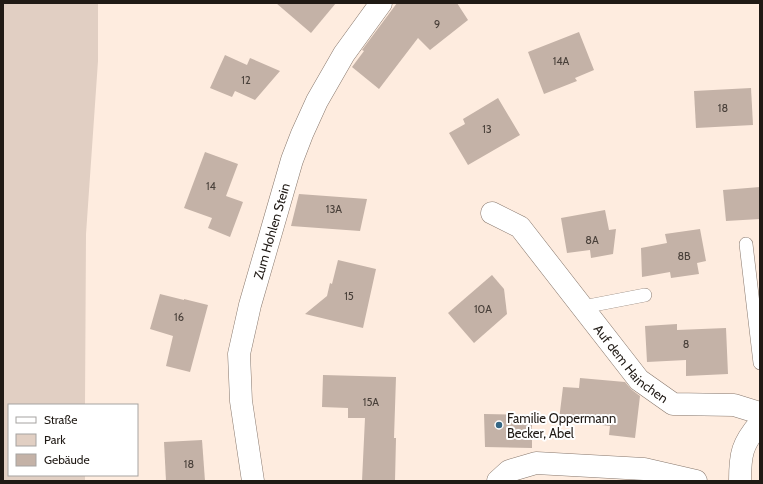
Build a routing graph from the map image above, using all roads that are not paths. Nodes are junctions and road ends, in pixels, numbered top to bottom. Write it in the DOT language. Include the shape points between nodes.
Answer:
graph roads {
  1 [pos="381,3"];
  2 [pos="492,213"];
  3 [pos="746,244"];
  4 [pos="645,295"];
  5 [pos="583,307"];
  6 [pos="760,362"];
  7 [pos="760,413"];
  8 [pos="760,423"];
  9 [pos="254,481"];
  10 [pos="498,481"];
  11 [pos="696,481"];
  12 [pos="740,481"];
  1 -- 9 [label="street, Zum Hohlen Stein" via="344,54 317,101 302,134 292,160 250,305 239,354 241,401"];
  2 -- 5 [label="street, Auf dem Hainchen" via="520,227"];
  3 -- 6 [label="lane"];
  4 -- 5 [label="lane, Auf dem Hainchen"];
  5 -- 7 [label="street, Auf dem Hainchen" via="639,380 672,404 734,405"];
  8 -- 12 [label="street" via="748,438 741,454"];
  10 -- 11 [label="street" via="509,471 536,463 644,469"];
}
